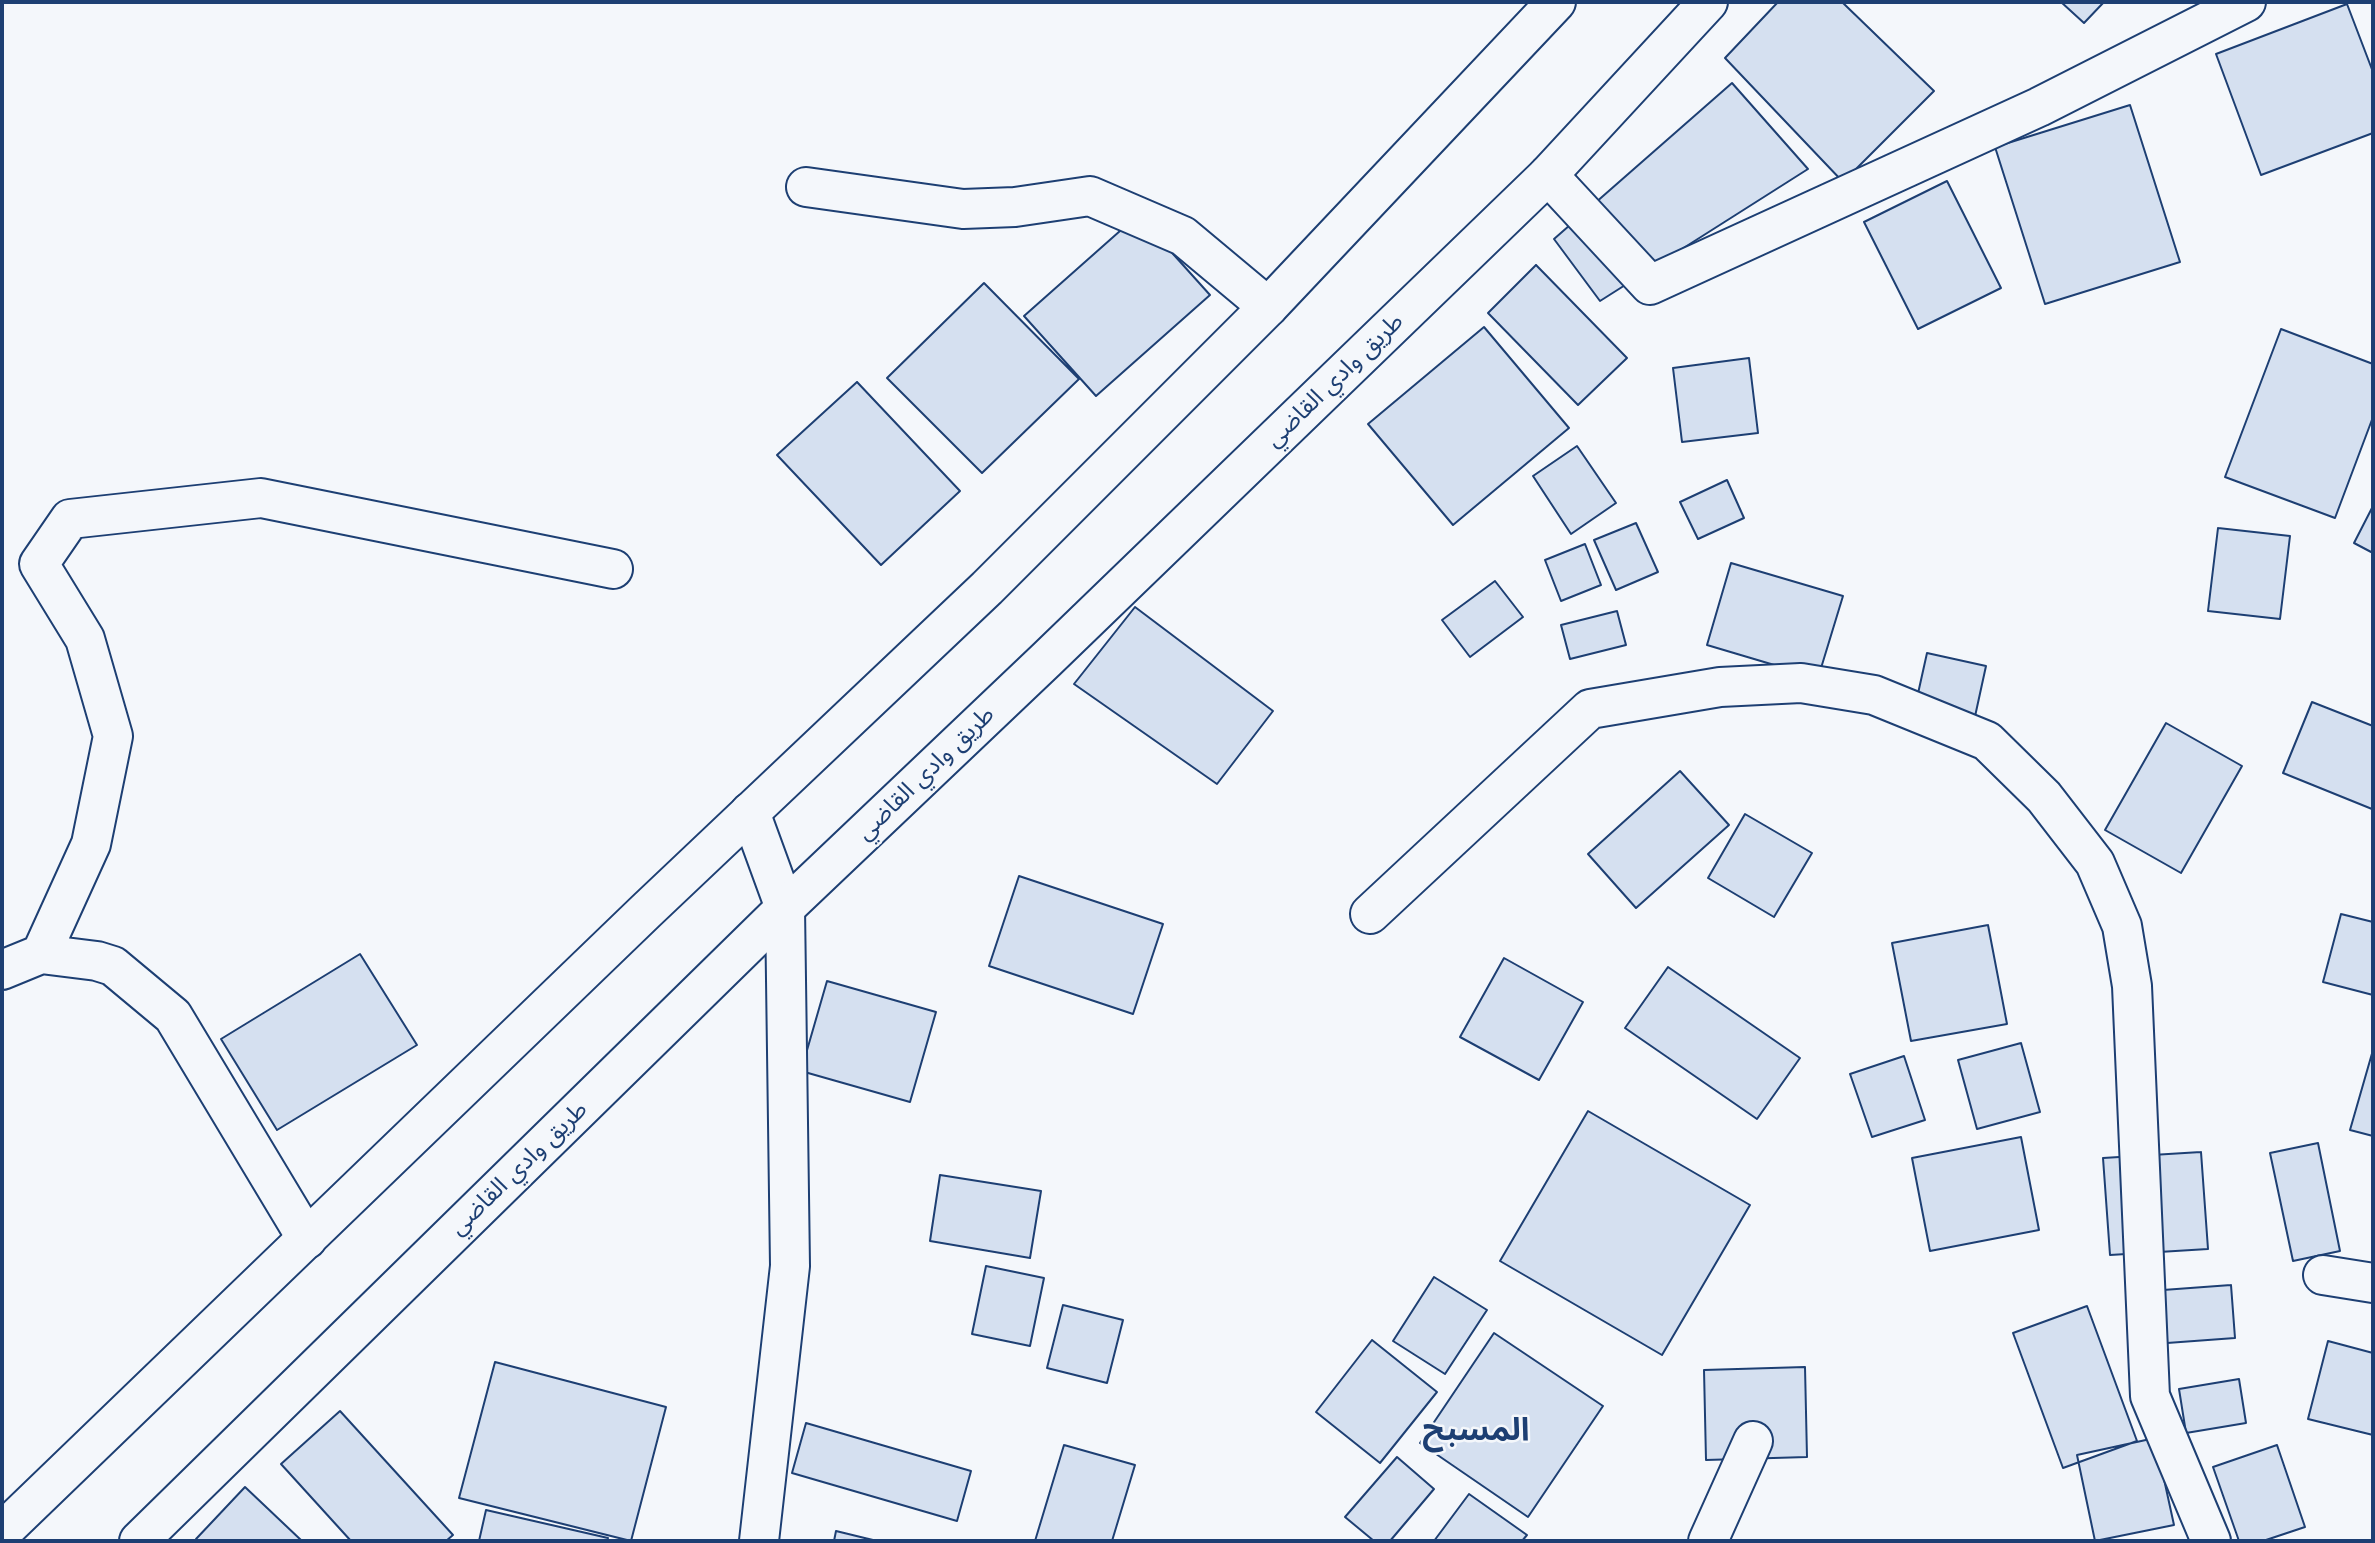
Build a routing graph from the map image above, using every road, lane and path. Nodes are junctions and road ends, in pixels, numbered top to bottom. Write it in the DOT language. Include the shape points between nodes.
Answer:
graph roads {
  1 [pos="1556,2"];
  2 [pos="1708,2"];
  3 [pos="2246,2"];
  4 [pos="1548,175"];
  5 [pos="806,187"];
  6 [pos="1268,307"];
  7 [pos="613,569"];
  8 [pos="750,812"];
  9 [pos="785,908"];
  10 [pos="1370,914"];
  11 [pos="41,954"];
  12 [pos="2,970"];
  13 [pos="307,1239"];
  14 [pos="2323,1275"];
  15 [pos="2373,1283"];
  16 [pos="1754,1441"];
  17 [pos="2,1532"];
  18 [pos="139,1541"];
  19 [pos="759,1541"];
  20 [pos="1708,1541"];
  21 [pos="2211,1541"];
  1 -- 6 [label="street"];
  2 -- 4 [label="street, طريق وادي القاضي"];
  3 -- 4 [label="street" via="2039,107 1650,285"];
  4 -- 9 [label="street, طريق وادي القاضي"];
  5 -- 6 [label="street" via="963,209 1090,196 1183,236"];
  6 -- 8 [label="street" via="987,588"];
  7 -- 11 [label="street" via="261,498 70,519 39,564 85,639 113,736 91,844"];
  8 -- 9 [label="street"];
  8 -- 13 [label="street"];
  9 -- 18 [label="street, طريق وادي القاضي"];
  9 -- 19 [label="street" via="790,1266"];
  10 -- 21 [label="street" via="1590,709 1720,687 1801,683 1874,695 1987,741 2045,797 2095,863 2122,926 2132,986 2150,1396"];
  11 -- 12 [label="street"];
  11 -- 13 [label="street" via="113,966 173,1016"];
  13 -- 17 [label="street"];
  14 -- 15 [label="street"];
  16 -- 20 [label="street"];
}
